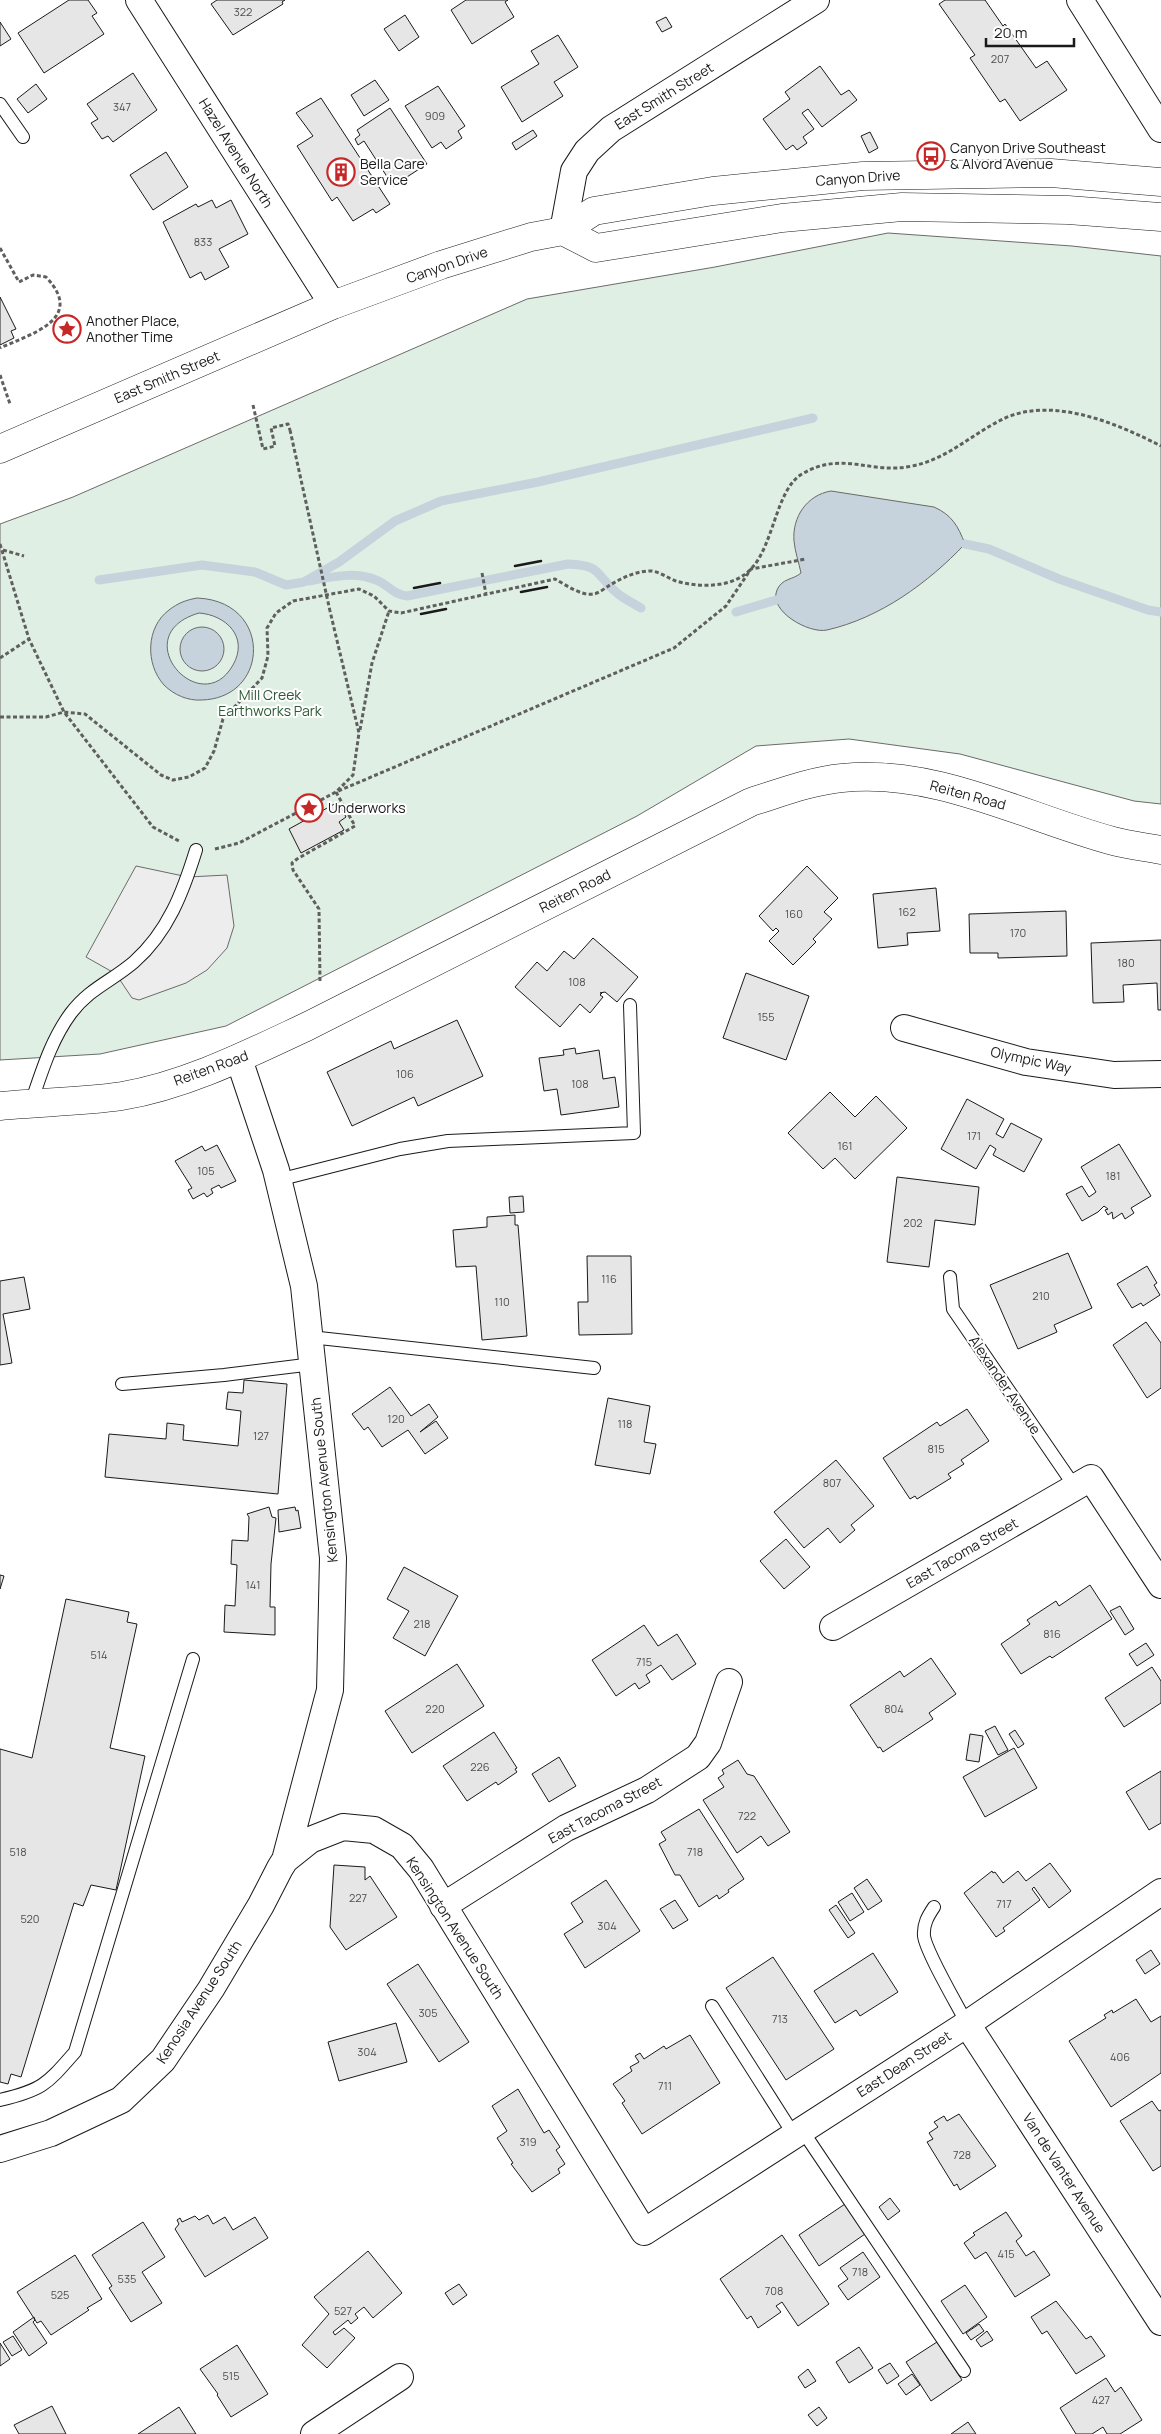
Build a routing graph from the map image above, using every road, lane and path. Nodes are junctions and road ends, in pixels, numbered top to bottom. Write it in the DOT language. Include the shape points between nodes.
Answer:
graph roads {
  1 [pos="139,0"];
  2 [pos="816,0"];
  3 [pos="1080,0"];
  4 [pos="0,104"];
  5 [pos="1160,123"];
  6 [pos="23,137"];
  7 [pos="1161,182"];
  8 [pos="1161,217"];
  9 [pos="563,231"];
  10 [pos="0,248"];
  11 [pos="333,305"];
  12 [pos="0,348"];
  13 [pos="0,375"];
  14 [pos="10,404"];
  15 [pos="253,406"];
  16 [pos="1161,446"];
  17 [pos="0,449"];
  18 [pos="0,544"];
  19 [pos="2,550"];
  20 [pos="24,556"];
  21 [pos="806,559"];
  22 [pos="751,569"];
  23 [pos="482,573"];
  24 [pos="486,594"];
  25 [pos="389,611"];
  26 [pos="29,639"];
  27 [pos="0,658"];
  28 [pos="64,712"];
  29 [pos="0,717"];
  30 [pos="359,733"];
  31 [pos="336,792"];
  32 [pos="196,850"];
  33 [pos="1161,850"];
  34 [pos="320,981"];
  35 [pos="630,1005"];
  36 [pos="904,1028"];
  37 [pos="239,1059"];
  38 [pos="1161,1074"];
  39 [pos="31,1103"];
  40 [pos="0,1106"];
  41 [pos="278,1180"];
  42 [pos="950,1277"];
  43 [pos="310,1337"];
  44 [pos="312,1364"];
  45 [pos="594,1368"];
  46 [pos="122,1384"];
  47 [pos="1083,1482"];
  48 [pos="1161,1585"];
  49 [pos="833,1627"];
  50 [pos="194,1659"];
  51 [pos="729,1682"];
  52 [pos="285,1860"];
  53 [pos="1161,1892"];
  54 [pos="443,1906"];
  55 [pos="934,1907"];
  56 [pos="712,2006"];
  57 [pos="968,2024"];
  58 [pos="0,2100"];
  59 [pos="798,2132"];
  60 [pos="0,2148"];
  61 [pos="644,2232"];
  62 [pos="1161,2322"];
  63 [pos="964,2371"];
  64 [pos="400,2377"];
  65 [pos="314,2434"];
  1 -- 11 [label="street, Hazel Avenue North"];
  2 -- 9 [label="street, East Smith Street" via="611,129 574,171"];
  3 -- 5 [label="street"];
  4 -- 6 [label="lane"];
  7 -- 9 [label="main road, Canyon Drive" via="1051,173 863,176 713,192 594,211"];
  8 -- 9 [label="main road" via="1068,210 902,207 782,218 596,248"];
  9 -- 11 [label="main road, Canyon Drive" via="531,237 440,265"];
  10 -- 12 [label="path" via="19,282 33,275 46,277 61,303 48,326"];
  11 -- 17 [label="main road, East Smith Street"];
  13 -- 14 [label="path"];
  15 -- 30 [label="path, bridge" via="263,449 275,446 270,428 288,424 290,430"];
  16 -- 22 [label="path" via="1124,427 1076,413 1044,411 1019,413 1001,420 943,456 913,466 888,469 847,462 819,465 800,475 787,490 765,549"];
  18 -- 19 [label="path"];
  19 -- 20 [label="path"];
  19 -- 26 [label="path"];
  21 -- 22 [label="path"];
  22 -- 24 [label="path" via="736,580 708,586 676,581 651,570 635,573 594,594 580,592 555,579"];
  22 -- 31 [label="path" via="726,606 674,648"];
  23 -- 24 [label="path"];
  24 -- 25 [label="path" via="401,613"];
  25 -- 28 [label="path" via="374,596 359,589 293,601 276,613 267,628 268,656 262,678 223,719 214,751 205,768 189,777 173,780 161,775 85,714"];
  25 -- 30 [label="path" via="372,663"];
  26 -- 27 [label="path"];
  26 -- 28 [label="path"];
  28 -- 29 [label="path" via="46,717"];
  28 -- 32 [label="path" via="153,827"];
  30 -- 31 [label="path" via="354,775"];
  31 -- 32 [label="path" via="239,844"];
  31 -- 34 [label="path" via="355,826 297,858 292,864 319,909"];
  32 -- 39 [label="lane" via="184,890 151,944 133,963 92,990 72,1012 51,1046"];
  33 -- 37 [label="main road, Reiten Road" via="1113,841 1011,806 922,782 885,777 841,778 751,802"];
  35 -- 41 [label="lane" via="634,1133 448,1141 400,1149"];
  36 -- 38 [label="street, Olympic Way" via="1026,1062 1114,1075"];
  37 -- 39 [label="main road, Reiten Road" via="190,1078 123,1096"];
  37 -- 41 [label="street, Kensington Avenue South"];
  39 -- 40 [label="main road, Reiten Road"];
  41 -- 43 [label="street, Kensington Avenue South" via="304,1286"];
  42 -- 47 [label="lane, Alexander Avenue" via="954,1309"];
  43 -- 44 [label="street, Kensington Avenue South"];
  43 -- 45 [label="lane"];
  44 -- 46 [label="lane"];
  44 -- 52 [label="street, Kensington Avenue South" via="334,1558 330,1690"];
  47 -- 48 [label="street, Alexander Avenue"];
  47 -- 49 [label="street, East Tacoma Street"];
  50 -- 58 [label="lane" via="75,2052 51,2080 31,2093"];
  51 -- 54 [label="street, East Tacoma Street" via="708,1743 698,1757 647,1790 566,1828"];
  52 -- 54 [label="street, Kensington Avenue South" via="310,1840 343,1827 374,1830 402,1846 421,1869"];
  52 -- 60 [label="street, Kenosia Avenue South" via="210,1989 163,2060 121,2100 52,2133"];
  53 -- 57 [label="street, East Dean Street"];
  54 -- 61 [label="street, Kensington Avenue South"];
  55 -- 57 [label="lane" via="927,1917 925,1943"];
  56 -- 59 [label="lane"];
  57 -- 59 [label="street, East Dean Street"];
  57 -- 62 [label="street, Van de Vanter Avenue"];
  59 -- 61 [label="street, East Dean Street"];
  59 -- 63 [label="lane"];
  64 -- 65 [label="street"];
}
